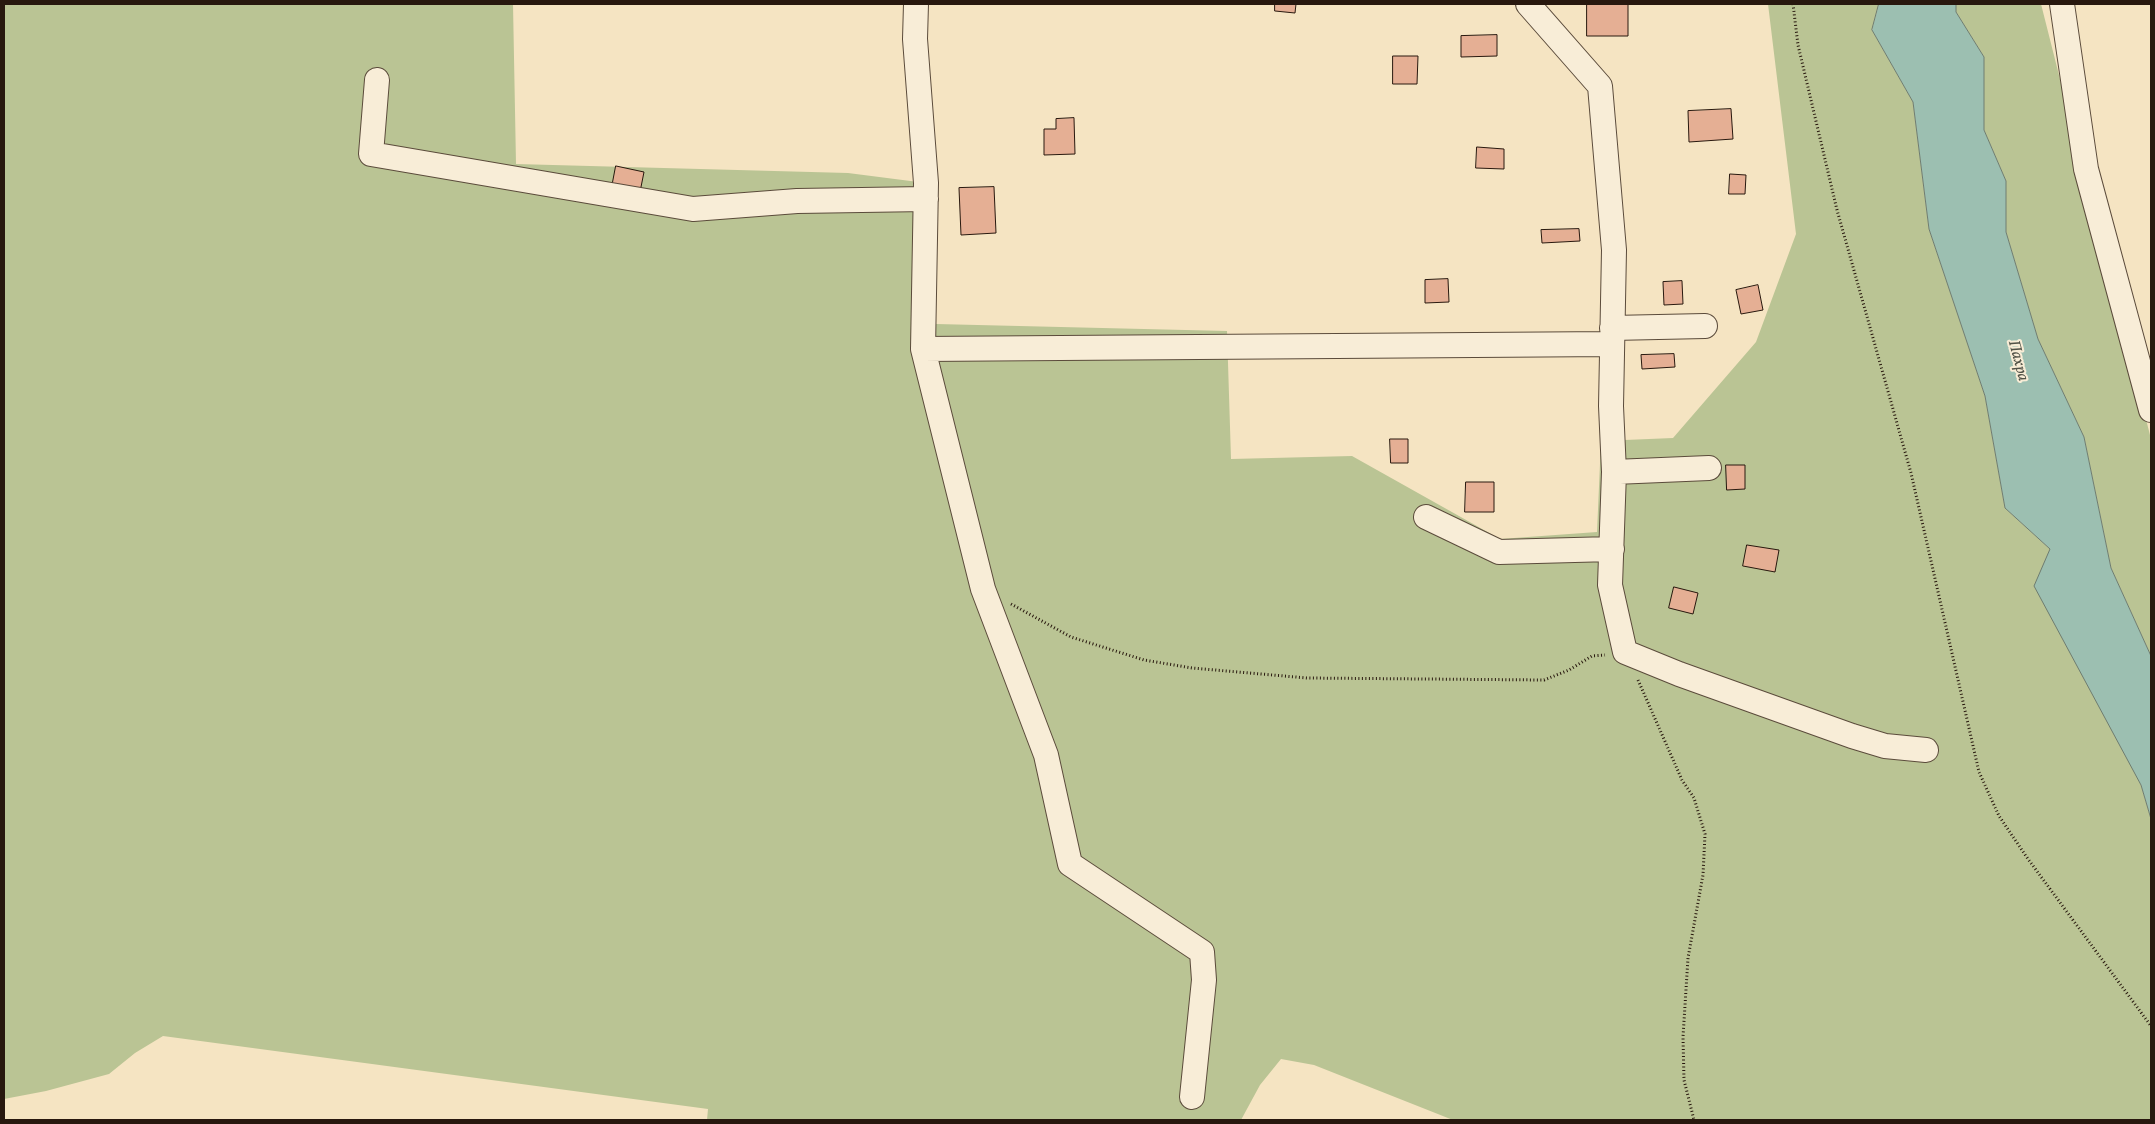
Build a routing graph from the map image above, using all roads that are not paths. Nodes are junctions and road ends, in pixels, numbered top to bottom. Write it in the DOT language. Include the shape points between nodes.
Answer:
graph roads {
  1 [pos="916,4"];
  2 [pos="1528,4"];
  3 [pos="2062,4"];
  4 [pos="377,80"];
  5 [pos="926,199"];
  6 [pos="1704,326"];
  7 [pos="1612,336"];
  8 [pos="923,349"];
  9 [pos="2147,380"];
  10 [pos="2151,410"];
  11 [pos="1709,468"];
  12 [pos="1614,472"];
  13 [pos="1426,517"];
  14 [pos="1612,549"];
  15 [pos="1926,750"];
  16 [pos="1192,1097"];
  1 -- 5 [label="street"];
  2 -- 7 [label="street" via="1600,86 1614,250"];
  3 -- 9 [label="street" via="2086,169"];
  4 -- 5 [label="street" via="371,154 693,209 797,201"];
  5 -- 8 [label="street"];
  6 -- 7 [label="street"];
  7 -- 8 [label="street"];
  7 -- 12 [label="street"];
  8 -- 16 [label="street" via="983,589 1046,755 1070,864 1202,952 1204,980"];
  9 -- 10 [label="street"];
  11 -- 12 [label="street"];
  12 -- 14 [label="street"];
  13 -- 14 [label="street" via="1499,552"];
  14 -- 15 [label="street" via="1610,585 1625,652 1885,746"];
}
